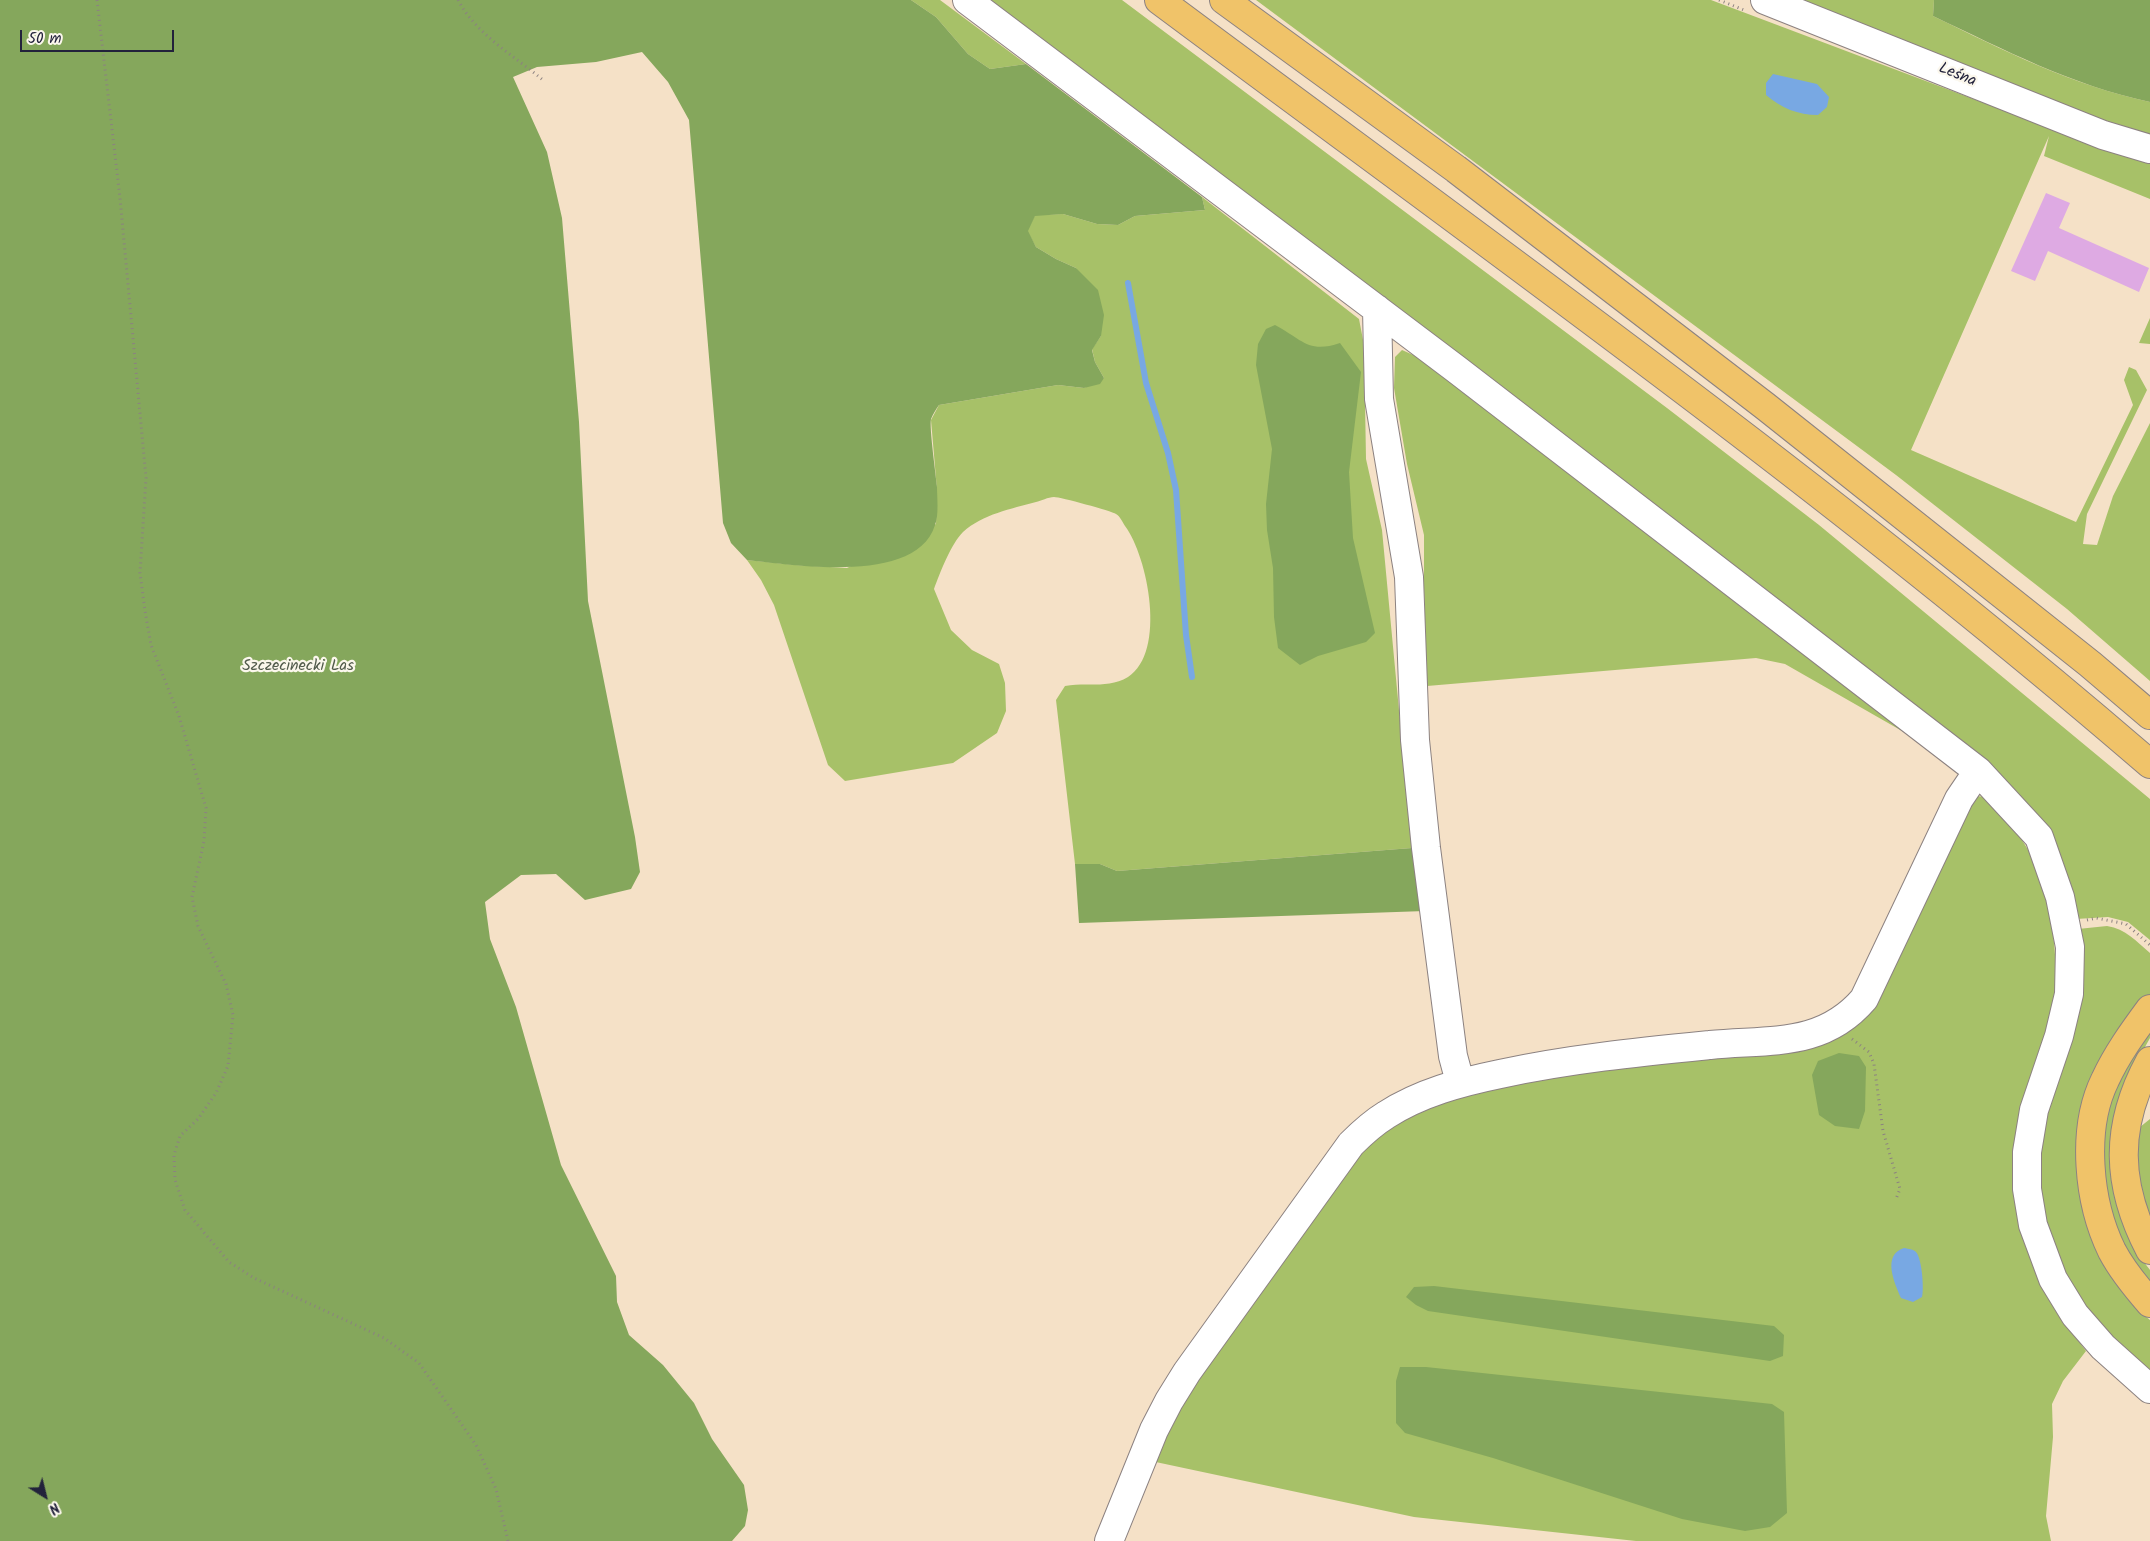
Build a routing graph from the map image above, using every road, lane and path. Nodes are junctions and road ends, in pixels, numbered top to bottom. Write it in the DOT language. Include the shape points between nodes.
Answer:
graph roads {
  1 [pos="97,0"];
  2 [pos="458,0"];
  3 [pos="967,0"];
  4 [pos="1159,0"];
  5 [pos="1224,0"];
  6 [pos="1765,0"];
  7 [pos="543,80"];
  8 [pos="2150,149"];
  9 [pos="1377,309"];
  10 [pos="2150,715"];
  11 [pos="2150,764"];
  12 [pos="1978,771"];
  13 [pos="2065,925"];
  14 [pos="2150,945"];
  15 [pos="2150,1009"];
  16 [pos="1836,1025"];
  17 [pos="2150,1061"];
  18 [pos="1460,1082"];
  19 [pos="1896,1199"];
  20 [pos="2150,1250"];
  21 [pos="2150,1303"];
  22 [pos="2150,1388"];
  23 [pos="508,1541"];
  24 [pos="1109,1541"];
  1 -- 23 [label="path" via="120,198 146,478 140,573 145,612 151,645 179,716 206,808 204,841 192,896 198,926 226,984 233,1016 228,1066 216,1093 198,1119 180,1136 174,1155 175,1180 185,1210 229,1262 254,1278 384,1338 419,1363 476,1444 496,1489"];
  2 -- 7 [label="path" via="483,32"];
  3 -- 9 [label="street"];
  4 -- 11 [label="highway" via="1885,545"];
  5 -- 10 [label="highway" via="1456,168 1765,406"];
  6 -- 8 [label="street, Leśna" via="2103,135"];
  9 -- 12 [label="street"];
  9 -- 18 [label="street" via="1379,399 1409,578 1416,740 1426,848 1453,1056"];
  12 -- 13 [label="street" via="2039,837 2060,897"];
  12 -- 16 [label="street" via="1959,799 1864,999"];
  13 -- 14 [label="path" via="2096,918 2126,924"];
  13 -- 22 [label="street" via="2070,947 2069,994 2059,1036 2034,1110 2027,1152 2026,1189 2033,1225 2053,1279 2075,1315 2103,1347"];
  15 -- 21 [label="highway" via="2124,1044 2104,1082 2094,1115 2090,1156 2100,1221 2129,1279"];
  16 -- 18 [label="street" via="1806,1037 1577,1060"];
  16 -- 19 [label="path" via="1869,1052 1874,1064 1883,1131 1900,1189"];
  17 -- 20 [label="highway" via="2129,1113 2124,1148 2125,1185 2136,1223"];
  18 -- 24 [label="street" via="1386,1115 1351,1144 1187,1372 1154,1430"];
}
